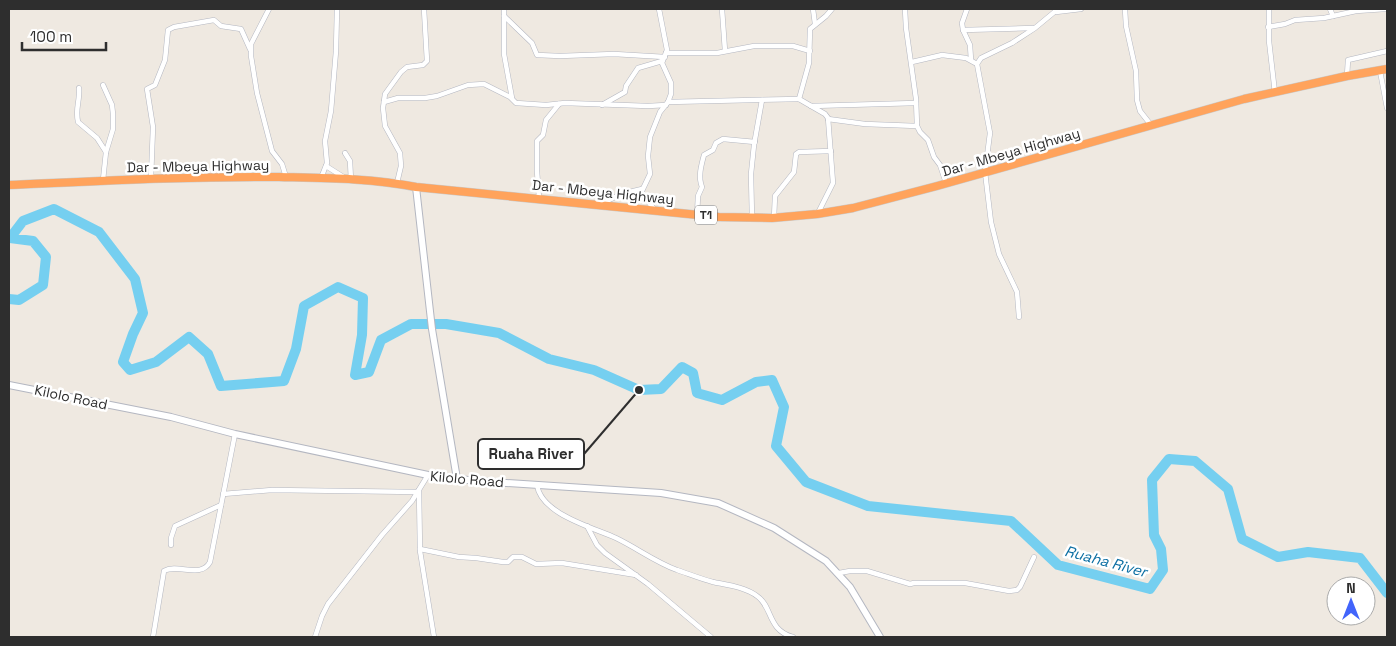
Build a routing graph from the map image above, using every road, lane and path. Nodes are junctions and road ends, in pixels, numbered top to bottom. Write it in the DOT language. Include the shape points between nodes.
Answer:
graph roads {
  1 [pos="269,9"];
  2 [pos="337,9"];
  3 [pos="424,9"];
  4 [pos="504,9"];
  5 [pos="659,9"];
  6 [pos="722,9"];
  7 [pos="813,9"];
  8 [pos="832,9"];
  9 [pos="905,9"];
  10 [pos="966,9"];
  11 [pos="1081,9"];
  12 [pos="1125,9"];
  13 [pos="1269,9"];
  14 [pos="1330,9"];
  15 [pos="1385,9"];
  16 [pos="1057,10"];
  17 [pos="504,16"];
  18 [pos="1333,16"];
  19 [pos="815,24"];
  20 [pos="1268,27"];
  21 [pos="1035,28"];
  22 [pos="963,30"];
  23 [pos="250,49"];
  24 [pos="725,51"];
  25 [pos="810,51"];
  26 [pos="1387,51"];
  27 [pos="664,57"];
  28 [pos="970,60"];
  29 [pos="912,62"];
  30 [pos="977,64"];
  31 [pos="1384,70"];
  32 [pos="1347,76"];
  33 [pos="103,85"];
  34 [pos="79,88"];
  35 [pos="1276,93"];
  36 [pos="512,98"];
  37 [pos="799,99"];
  38 [pos="762,100"];
  39 [pos="384,102"];
  40 [pos="916,103"];
  41 [pos="560,104"];
  42 [pos="667,104"];
  43 [pos="602,105"];
  44 [pos="810,106"];
  45 [pos="1387,108"];
  46 [pos="828,119"];
  47 [pos="1151,125"];
  48 [pos="918,126"];
  49 [pos="754,142"];
  50 [pos="831,151"];
  51 [pos="106,152"];
  52 [pos="345,153"];
  53 [pos="326,166"];
  54 [pos="986,172"];
  55 [pos="286,177"];
  56 [pos="151,178"];
  57 [pos="321,178"];
  58 [pos="348,179"];
  59 [pos="103,180"];
  60 [pos="397,183"];
  61 [pos="946,183"];
  62 [pos="9,185"];
  63 [pos="416,187"];
  64 [pos="642,189"];
  65 [pos="539,198"];
  66 [pos="599,205"];
  67 [pos="655,210"];
  68 [pos="697,214"];
  69 [pos="817,214"];
  70 [pos="752,218"];
  71 [pos="774,218"];
  72 [pos="1019,317"];
  73 [pos="9,384"];
  74 [pos="235,434"];
  75 [pos="428,476"];
  76 [pos="457,479"];
  77 [pos="537,485"];
  78 [pos="418,490"];
  79 [pos="223,494"];
  80 [pos="221,505"];
  81 [pos="587,526"];
  82 [pos="171,546"];
  83 [pos="420,549"];
  84 [pos="1034,557"];
  85 [pos="839,573"];
  86 [pos="636,575"];
  87 [pos="787,636"];
  88 [pos="153,637"];
  89 [pos="315,637"];
  90 [pos="434,637"];
  91 [pos="710,637"];
  92 [pos="793,637"];
  93 [pos="880,637"];
  1 -- 23 [label="street"];
  2 -- 53 [label="street" via="331,111 325,140"];
  3 -- 39 [label="street" via="427,61 424,65 407,67 401,72 387,90"];
  4 -- 17 [label="street"];
  5 -- 27 [label="street"];
  6 -- 24 [label="street"];
  7 -- 19 [label="street"];
  8 -- 19 [label="street"];
  9 -- 29 [label="street"];
  10 -- 22 [label="street"];
  11 -- 16 [label="street"];
  12 -- 47 [label="street" via="1140,111"];
  13 -- 20 [label="street"];
  14 -- 18 [label="street"];
  15 -- 18 [label="street"];
  16 -- 21 [label="street"];
  17 -- 27 [label="street" via="532,43 537,55"];
  17 -- 36 [label="street" via="504,54"];
  18 -- 20 [label="street"];
  19 -- 25 [label="street" via="810,29"];
  20 -- 35 [label="street"];
  21 -- 22 [label="street"];
  21 -- 30 [label="street" via="981,58"];
  22 -- 28 [label="street" via="970,45"];
  23 -- 55 [label="street" via="272,151 282,164"];
  23 -- 56 [label="street" via="241,29 221,26 214,20 168,30 164,60 155,85 148,87 153,127"];
  24 -- 25 [label="street" via="754,46 792,46"];
  24 -- 27 [label="street"];
  25 -- 37 [label="street" via="809,67"];
  26 -- 32 [label="street" via="1348,60"];
  27 -- 42 [label="street" via="662,65 672,93"];
  27 -- 43 [label="street" via="638,68 624,92"];
  28 -- 29 [label="street" via="942,55"];
  28 -- 30 [label="street"];
  29 -- 40 [label="street"];
  30 -- 54 [label="street" via="990,133"];
  31 -- 32 [label="highway, Dar - Mbeya Highway / T1"];
  31 -- 45 [label="street"];
  32 -- 35 [label="highway, Dar - Mbeya Highway / T1"];
  33 -- 51 [label="street" via="113,114 113,129"];
  34 -- 51 [label="street" via="78,122 97,138"];
  35 -- 47 [label="highway, Dar - Mbeya Highway / T1"];
  36 -- 39 [label="street" via="484,84 468,85 436,96"];
  36 -- 41 [label="street" via="516,103"];
  37 -- 38 [label="street"];
  37 -- 44 [label="street"];
  38 -- 42 [label="street"];
  38 -- 49 [label="street"];
  39 -- 60 [label="street" via="386,130 400,153"];
  40 -- 44 [label="street"];
  40 -- 48 [label="street"];
  41 -- 43 [label="street"];
  41 -- 65 [label="street" via="546,120 543,135 537,141"];
  42 -- 43 [label="street"];
  42 -- 64 [label="street" via="650,136 650,174"];
  44 -- 46 [label="street"];
  46 -- 48 [label="street"];
  46 -- 50 [label="street"];
  47 -- 54 [label="highway, Dar - Mbeya Highway / T1"];
  48 -- 61 [label="street" via="928,140"];
  49 -- 68 [label="street" via="723,139 704,155"];
  49 -- 70 [label="street"];
  50 -- 69 [label="street" via="833,186"];
  50 -- 71 [label="street" via="796,154 794,172 775,196"];
  51 -- 59 [label="street"];
  52 -- 58 [label="street" via="350,161"];
  53 -- 57 [label="street"];
  53 -- 58 [label="street"];
  54 -- 61 [label="highway, Dar - Mbeya Highway / T1"];
  54 -- 72 [label="street" via="996,241 1017,292"];
  55 -- 56 [label="highway, Dar - Mbeya Highway / T1"];
  55 -- 57 [label="highway, Dar - Mbeya Highway / T1"];
  56 -- 59 [label="highway, Dar - Mbeya Highway / T1"];
  57 -- 58 [label="highway, Dar - Mbeya Highway / T1"];
  58 -- 60 [label="highway, Dar - Mbeya Highway / T1"];
  59 -- 62 [label="highway, Dar - Mbeya Highway / T1"];
  60 -- 63 [label="highway, Dar - Mbeya Highway / T1"];
  61 -- 69 [label="highway, Dar - Mbeya Highway / T1" via="853,208"];
  63 -- 65 [label="highway, Dar - Mbeya Highway / T1"];
  63 -- 76 [label="main road" via="432,329"];
  64 -- 66 [label="street" via="621,194"];
  64 -- 67 [label="street" via="643,196"];
  65 -- 66 [label="highway, Dar - Mbeya Highway / T1"];
  66 -- 67 [label="highway, Dar - Mbeya Highway / T1"];
  67 -- 68 [label="highway, Dar - Mbeya Highway / T1"];
  68 -- 70 [label="highway, Dar - Mbeya Highway / T1"];
  69 -- 71 [label="highway, Dar - Mbeya Highway / T1"];
  70 -- 71 [label="highway, Dar - Mbeya Highway / T1"];
  73 -- 74 [label="main road, Kilolo Road" via="171,417"];
  74 -- 75 [label="main road, Kilolo Road"];
  74 -- 79 [label="street"];
  75 -- 76 [label="main road, Kilolo Road"];
  75 -- 78 [label="street"];
  76 -- 77 [label="main road, Kilolo Road"];
  77 -- 81 [label="street" via="547,504"];
  77 -- 85 [label="main road, Kilolo Road" via="661,493 718,503 774,528 812,551"];
  78 -- 79 [label="street" via="272,490"];
  78 -- 83 [label="street"];
  78 -- 89 [label="street" via="328,604"];
  79 -- 80 [label="street"];
  80 -- 82 [label="street" via="175,526"];
  80 -- 88 [label="street" via="207,567 200,570 169,568 164,571"];
  81 -- 86 [label="street" via="597,545"];
  81 -- 87 [label="street" via="675,569 758,596 778,629"];
  83 -- 86 [label="street" via="503,562 518,557 536,564 562,563"];
  83 -- 90 [label="street"];
  84 -- 85 [label="street" via="1020,587 1009,591 965,583 910,584 867,571"];
  85 -- 93 [label="main road, Kilolo Road"];
  86 -- 91 [label="street"];
  87 -- 92 [label="street"];
}
